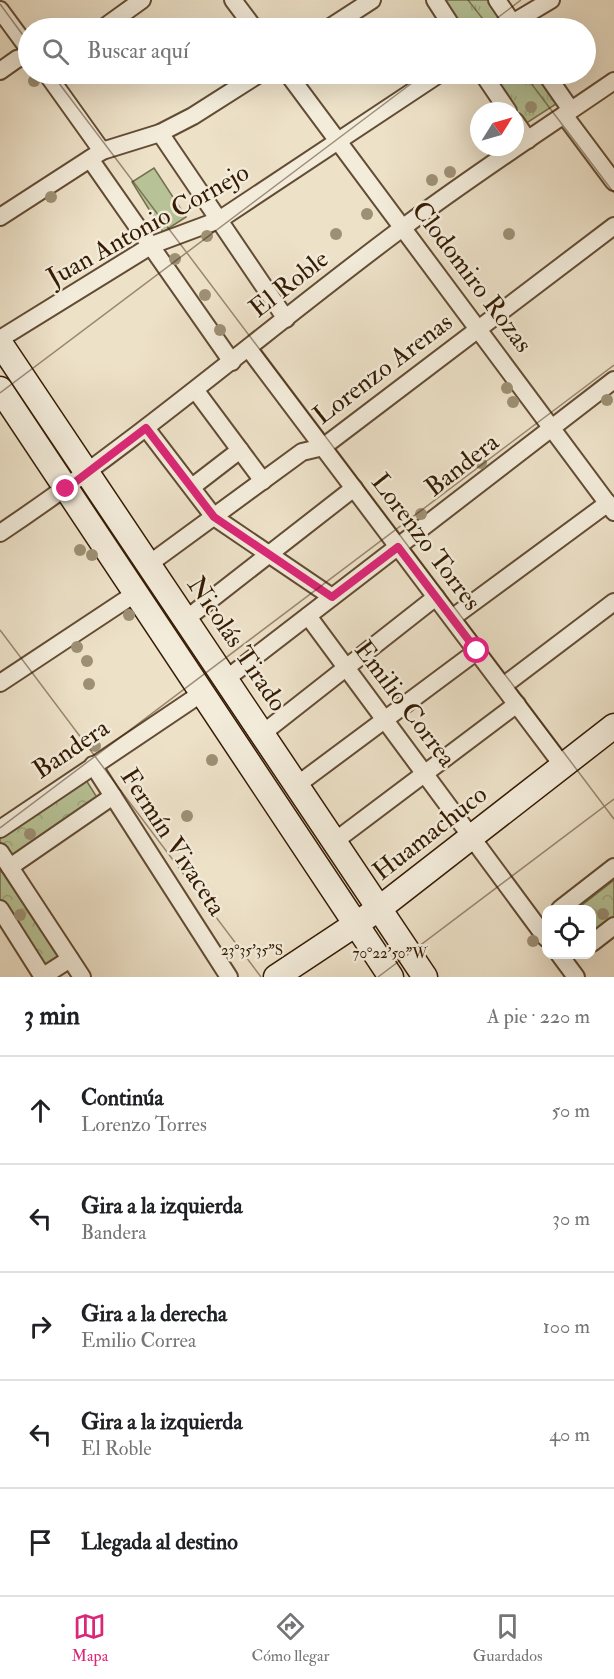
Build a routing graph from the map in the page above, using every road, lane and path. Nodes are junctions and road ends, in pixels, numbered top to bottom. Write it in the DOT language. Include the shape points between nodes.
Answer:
graph roads {
  1 [pos="142,0"];
  2 [pos="232,0"];
  3 [pos="372,0"];
  4 [pos="435,0"];
  5 [pos="496,0"];
  6 [pos="551,0"];
  7 [pos="0,10"];
  8 [pos="117,18"];
  9 [pos="246,18"];
  10 [pos="344,18"];
  11 [pos="447,18"];
  12 [pos="506,18"];
  13 [pos="524,18"];
  14 [pos="18,34"];
  15 [pos="18,59"];
  16 [pos="0,70"];
  17 [pos="614,81"];
  18 [pos="53,84"];
  19 [pos="243,84"];
  20 [pos="295,84"];
  21 [pos="423,84"];
  22 [pos="490,84"];
  23 [pos="551,84"];
  24 [pos="502,102"];
  25 [pos="567,113"];
  26 [pos="160,133"];
  27 [pos="524,134"];
  28 [pos="528,140"];
  29 [pos="338,141"];
  30 [pos="96,155"];
  31 [pos="614,182"];
  32 [pos="0,217"];
  33 [pos="219,219"];
  34 [pos="614,226"];
  35 [pos="403,227"];
  36 [pos="152,245"];
  37 [pos="286,319"];
  38 [pos="479,329"];
  39 [pos="0,339"];
  40 [pos="0,343"];
  41 [pos="249,349"];
  42 [pos="232,362"];
  43 [pos="614,380"];
  44 [pos="0,389"];
  45 [pos="195,391"];
  46 [pos="146,428"];
  47 [pos="552,428"];
  48 [pos="322,447"];
  49 [pos="240,450"];
  50 [pos="88,472"];
  51 [pos="263,481"];
  52 [pos="192,487"];
  53 [pos="354,488"];
  54 [pos="66,489"];
  55 [pos="611,507"];
  56 [pos="214,517"];
  57 [pos="0,533"];
  58 [pos="398,547"];
  59 [pos="268,554"];
  60 [pos="149,564"];
  61 [pos="136,593"];
  62 [pos="332,597"];
  63 [pos="436,597"];
  64 [pos="614,602"];
  65 [pos="308,616"];
  66 [pos="452,618"];
  67 [pos="186,619"];
  68 [pos="477,651"];
  69 [pos="347,668"];
  70 [pos="226,679"];
  71 [pos="0,682"];
  72 [pos="503,686"];
  73 [pos="202,693"];
  74 [pos="517,705"];
  75 [pos="385,720"];
  76 [pos="614,726"];
  77 [pos="263,733"];
  78 [pos="93,765"];
  79 [pos="563,766"];
  80 [pos="425,774"];
  81 [pos="297,785"];
  82 [pos="113,796"];
  83 [pos="0,829"];
  84 [pos="472,837"];
  85 [pos="335,841"];
  86 [pos="0,852"];
  87 [pos="9,867"];
  88 [pos="614,867"];
  89 [pos="565,905"];
  90 [pos="380,908"];
  91 [pos="0,909"];
  92 [pos="356,924"];
  93 [pos="542,925"];
  94 [pos="614,926"];
  95 [pos="596,939"];
  96 [pos="70,959"];
  97 [pos="43,977"];
  98 [pos="82,977"];
  99 [pos="229,977"];
  100 [pos="276,977"];
  101 [pos="391,977"];
  102 [pos="425,977"];
  1 -- 8 [label="street"];
  2 -- 9 [label="street"];
  3 -- 10 [label="street"];
  4 -- 11 [label="street"];
  5 -- 12 [label="street"];
  6 -- 13 [label="street"];
  7 -- 14 [label="street"];
  15 -- 16 [label="street"];
  17 -- 25 [label="street, El Roble"];
  18 -- 30 [label="street"];
  19 -- 26 [label="street"];
  20 -- 29 [label="street, Clodomiro Rozas"];
  21 -- 29 [label="street, Juan Antonio Cornejo"];
  22 -- 24 [label="street"];
  23 -- 25 [label="street"];
  25 -- 28 [label="street, El Roble"];
  25 -- 31 [label="street"];
  26 -- 30 [label="street"];
  26 -- 33 [label="street"];
  27 -- 28 [label="street"];
  28 -- 35 [label="street, El Roble"];
  29 -- 33 [label="street, Juan Antonio Cornejo"];
  29 -- 35 [label="street, Clodomiro Rozas"];
  30 -- 32 [label="street"];
  30 -- 36 [label="street"];
  33 -- 36 [label="street, Juan Antonio Cornejo"];
  33 -- 37 [label="street"];
  34 -- 38 [label="street, Lorenzo Arenas"];
  35 -- 37 [label="street, El Roble"];
  35 -- 38 [label="street, Clodomiro Rozas"];
  36 -- 39 [label="street, Juan Antonio Cornejo"];
  36 -- 42 [label="street"];
  37 -- 41 [label="street, El Roble"];
  38 -- 47 [label="street, Clodomiro Rozas"];
  38 -- 48 [label="street, Lorenzo Arenas"];
  40 -- 50 [label="main road, Nicolás Tirado"];
  41 -- 42 [label="street, El Roble"];
  41 -- 48 [label="street, Lorenzo Torres"];
  42 -- 45 [label="street, El Roble"];
  43 -- 47 [label="street, Bandera"];
  44 -- 54 [label="main road"];
  45 -- 46 [label="street, El Roble"];
  45 -- 49 [label="street"];
  46 -- 50 [label="street, El Roble"];
  46 -- 52 [label="street"];
  47 -- 55 [label="street, Clodomiro Rozas"];
  47 -- 58 [label="street, Bandera"];
  48 -- 51 [label="street, Lorenzo Arenas" via="302,452"];
  48 -- 53 [label="street, Lorenzo Torres"];
  49 -- 51 [label="street"];
  49 -- 52 [label="street"];
  50 -- 54 [label="street, El Roble"];
  50 -- 60 [label="main road, Nicolás Tirado"];
  51 -- 56 [label="street, Lorenzo Arenas"];
  52 -- 56 [label="street"];
  53 -- 58 [label="street, Lorenzo Torres"];
  53 -- 59 [label="street"];
  54 -- 57 [label="street, El Roble"];
  54 -- 61 [label="main road"];
  55 -- 66 [label="street"];
  56 -- 59 [label="street"];
  56 -- 60 [label="street, Lorenzo Arenas"];
  58 -- 62 [label="street, Bandera"];
  58 -- 63 [label="street, Lorenzo Torres"];
  59 -- 62 [label="street"];
  59 -- 67 [label="street"];
  60 -- 67 [label="main road, Nicolás Tirado"];
  61 -- 71 [label="street"];
  61 -- 73 [label="main road"];
  62 -- 65 [label="street, Bandera"];
  63 -- 66 [label="street, Lorenzo Torres"];
  63 -- 69 [label="street"];
  64 -- 72 [label="street"];
  65 -- 69 [label="street, Emilio Correa"];
  65 -- 70 [label="street, Bandera"];
  66 -- 68 [label="street, Lorenzo Torres"];
  67 -- 70 [label="main road, Nicolás Tirado"];
  68 -- 72 [label="street, Lorenzo Torres"];
  68 -- 75 [label="street"];
  69 -- 75 [label="street, Emilio Correa"];
  69 -- 77 [label="street"];
  70 -- 77 [label="main road, Nicolás Tirado"];
  72 -- 74 [label="street, Lorenzo Torres"];
  73 -- 78 [label="street, Bandera"];
  73 -- 92 [label="main road"];
  74 -- 79 [label="street, Lorenzo Torres"];
  74 -- 80 [label="street"];
  75 -- 80 [label="street, Emilio Correa"];
  75 -- 81 [label="street"];
  76 -- 79 [label="main road, Huamachuco"];
  77 -- 81 [label="main road, Nicolás Tirado"];
  78 -- 82 [label="street, Fermín Vivaceta"];
  78 -- 83 [label="street, Bandera"];
  79 -- 84 [label="main road, Huamachuco"];
  80 -- 84 [label="street, Emilio Correa"];
  80 -- 85 [label="street"];
  81 -- 85 [label="main road, Nicolás Tirado"];
  82 -- 87 [label="street"];
  82 -- 99 [label="street, Fermín Vivaceta"];
  84 -- 90 [label="main road, Huamachuco"];
  84 -- 93 [label="street, Emilio Correa"];
  85 -- 90 [label="main road, Nicolás Tirado"];
  86 -- 87 [label="street"];
  87 -- 96 [label="street"];
  88 -- 89 [label="street"];
  90 -- 92 [label="main road, Huamachuco"];
  90 -- 102 [label="main road, Nicolás Tirado"];
  91 -- 97 [label="street"];
  92 -- 100 [label="main road, Huamachuco"];
  92 -- 101 [label="main road"];
  94 -- 95 [label="street"];
  96 -- 97 [label="street"];
  96 -- 98 [label="street"];
}
